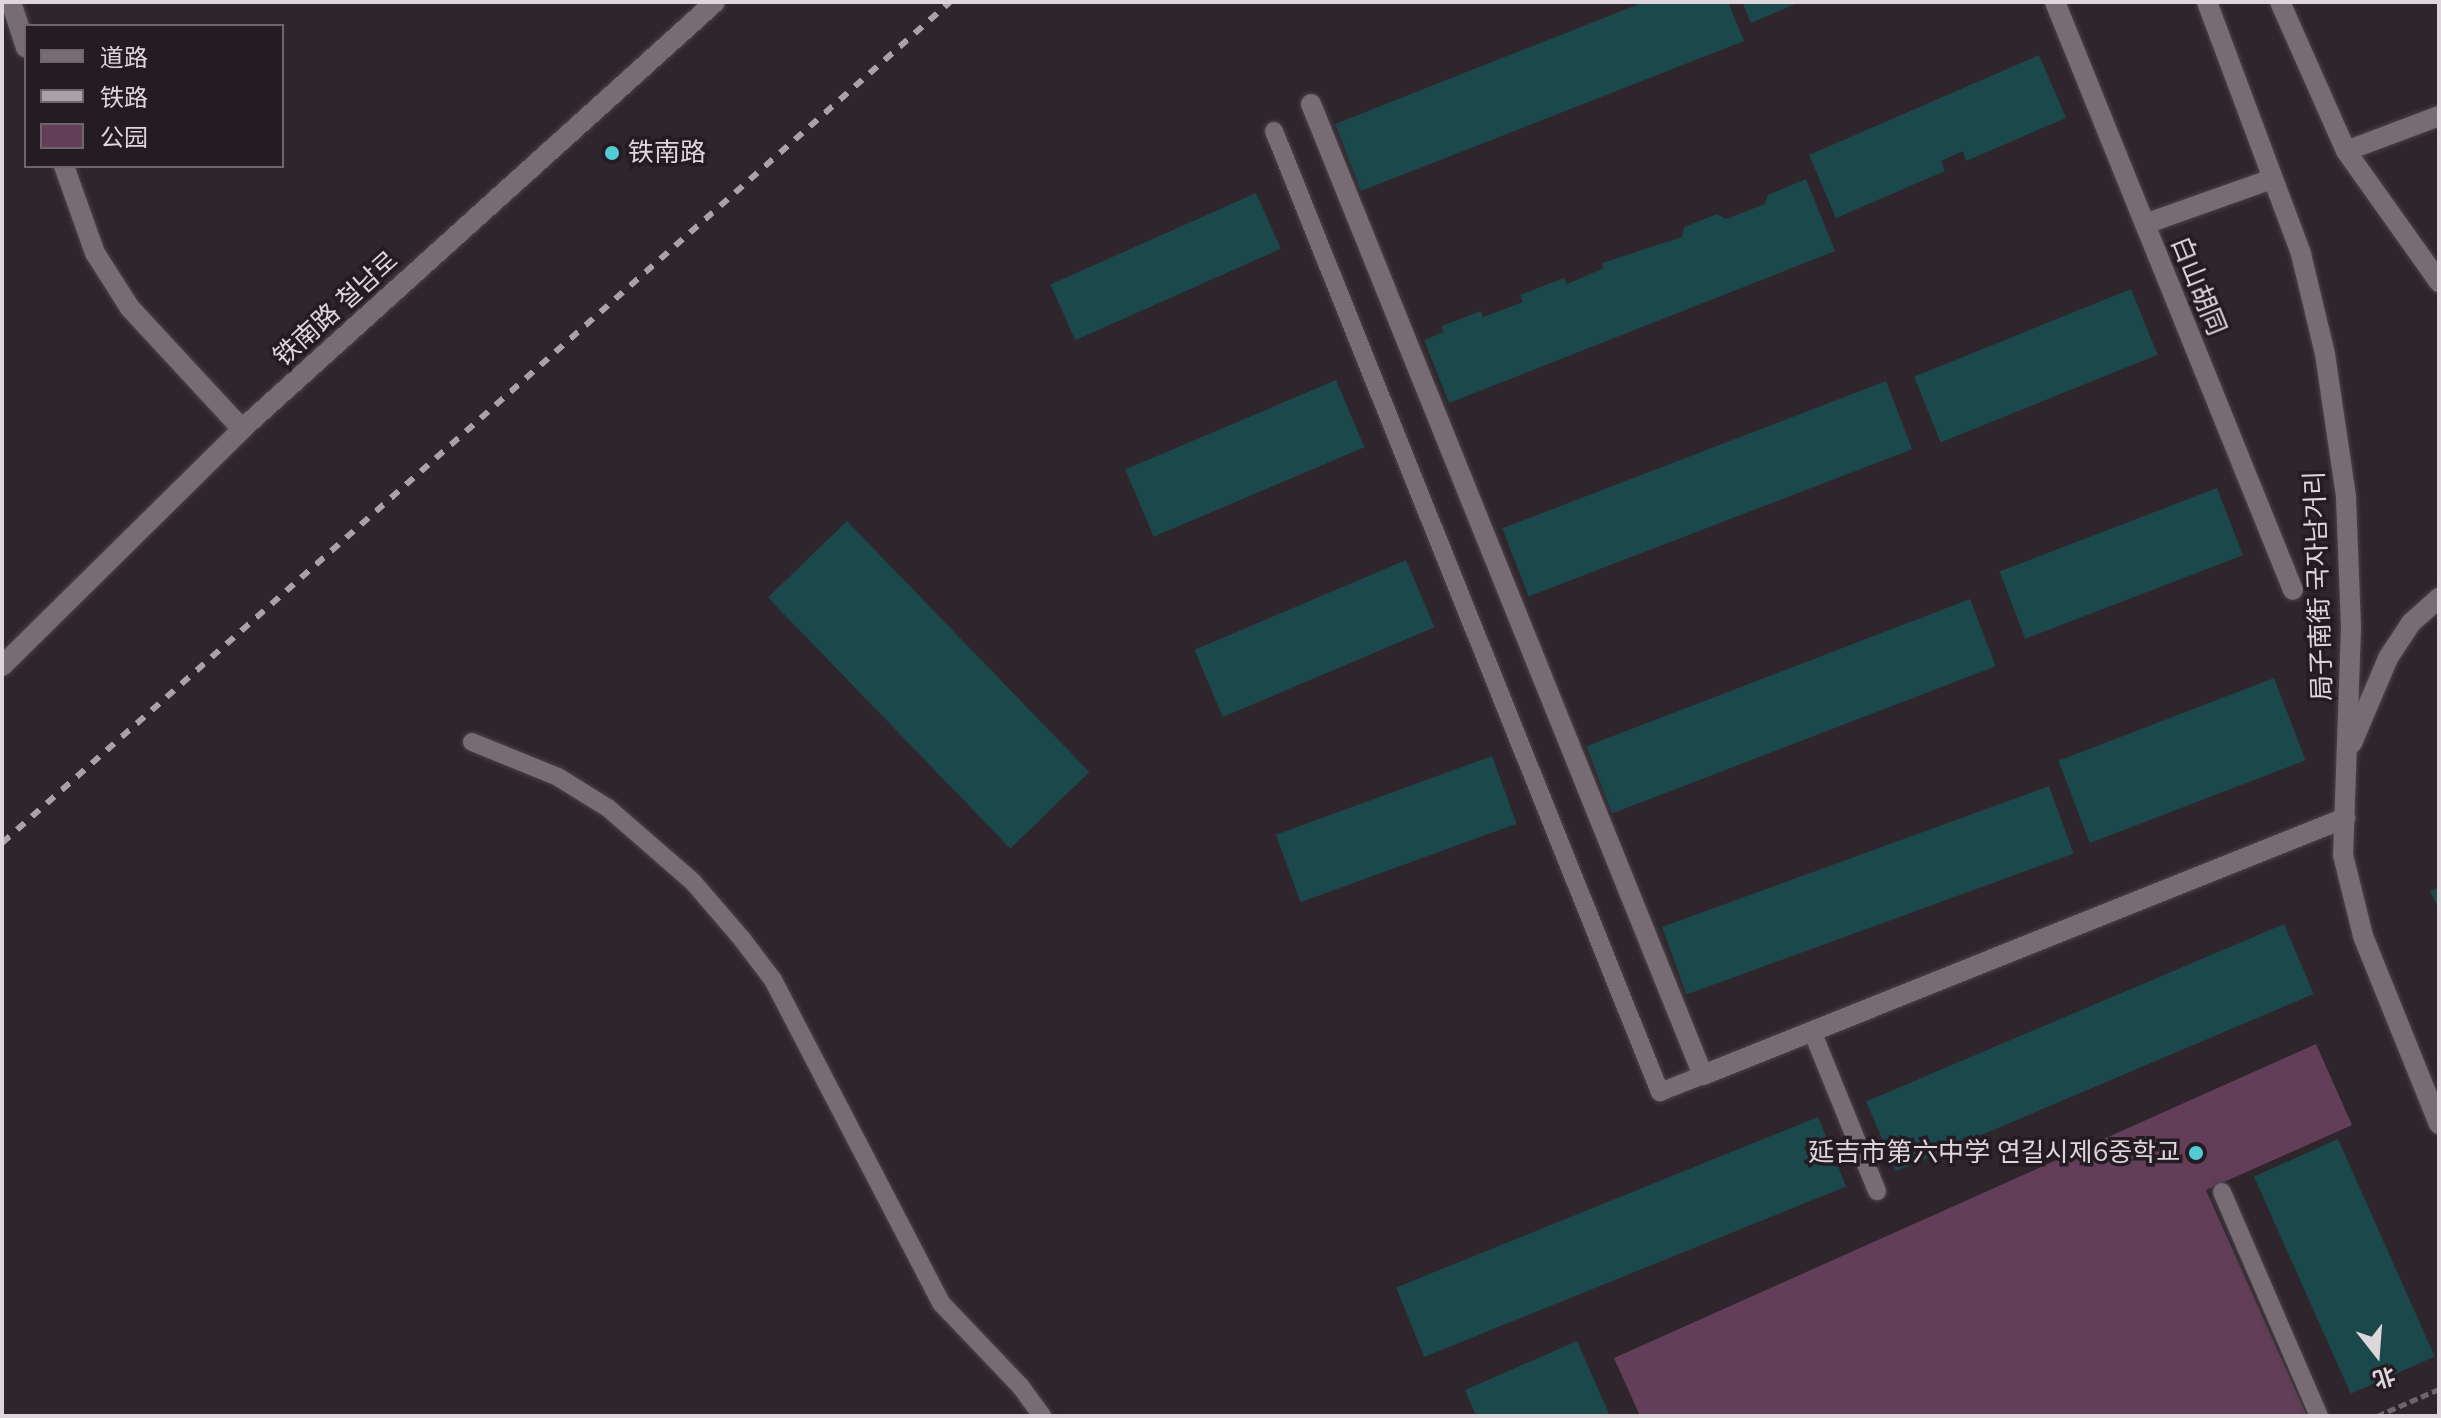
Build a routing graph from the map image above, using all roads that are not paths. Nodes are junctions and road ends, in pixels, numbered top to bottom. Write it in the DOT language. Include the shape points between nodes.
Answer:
graph roads {
  1 [pos="11,2"];
  2 [pos="715,2"];
  3 [pos="2055,2"];
  4 [pos="2207,2"];
  5 [pos="2280,2"];
  6 [pos="24,42"];
  7 [pos="1311,104"];
  8 [pos="2439,116"];
  9 [pos="1274,131"];
  10 [pos="2346,151"];
  11 [pos="65,168"];
  12 [pos="2272,179"];
  13 [pos="2145,224"];
  14 [pos="2439,282"];
  15 [pos="242,429"];
  16 [pos="2293,590"];
  17 [pos="2439,598"];
  18 [pos="2,666"];
  19 [pos="472,742"];
  20 [pos="2348,752"];
  21 [pos="2345,818"];
  22 [pos="1812,1031"];
  23 [pos="1703,1075"];
  24 [pos="2439,1124"];
  25 [pos="1877,1191"];
  26 [pos="2222,1192"];
  27 [pos="1042,1416"];
  28 [pos="2319,1416"];
  1 -- 6 [label="street"];
  2 -- 15 [label="street, 铁南路 철남로"];
  3 -- 13 [label="street, 白山胡同"];
  4 -- 12 [label="street, 局子南街 국자남거리"];
  5 -- 10 [label="street"];
  7 -- 23 [label="street"];
  8 -- 10 [label="street"];
  9 -- 23 [label="lane" via="1660,1092"];
  10 -- 14 [label="street"];
  11 -- 15 [label="street" via="95,253 130,308"];
  12 -- 13 [label="street"];
  12 -- 20 [label="street, 局子南街 국자남거리" via="2301,254 2325,354 2346,497"];
  13 -- 16 [label="street, 白山胡同"];
  15 -- 18 [label="street, 铁南路 철남로"];
  17 -- 20 [label="street" via="2411,623 2388,658"];
  19 -- 27 [label="lane" via="558,777 608,808 693,882 742,939 773,980 942,1304"];
  20 -- 21 [label="street, 局子南街 국자남거리"];
  21 -- 22 [label="street"];
  21 -- 24 [label="street, 局子南街 국자남거리" via="2343,855 2363,936"];
  22 -- 23 [label="street"];
  22 -- 25 [label="lane"];
  26 -- 28 [label="lane"];
}
